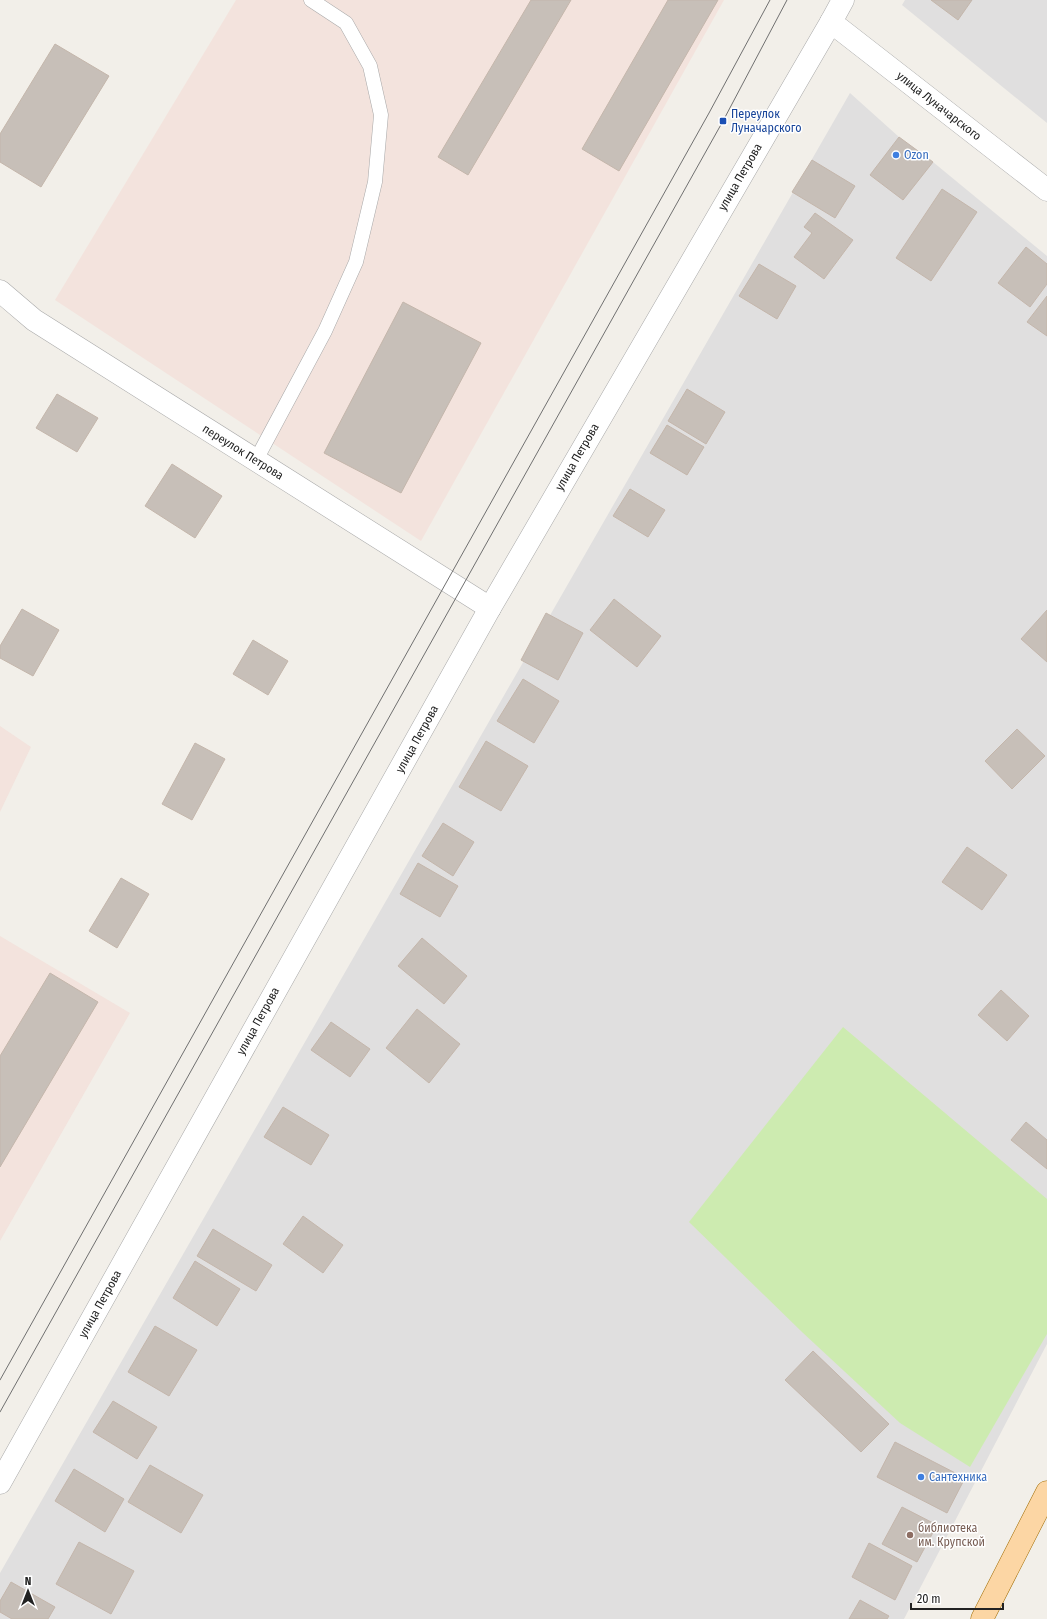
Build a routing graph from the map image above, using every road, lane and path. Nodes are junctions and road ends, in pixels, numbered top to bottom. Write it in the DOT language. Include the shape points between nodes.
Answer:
graph roads {
  1 [pos="310,0"];
  2 [pos="843,0"];
  3 [pos="831,22"];
  4 [pos="1047,190"];
  5 [pos="0,291"];
  6 [pos="256,460"];
  7 [pos="490,608"];
  8 [pos="0,1483"];
  9 [pos="1047,1492"];
  10 [pos="982,1619"];
  1 -- 6 [label="lane" via="346,23 370,66 381,115 375,182 356,262 325,331"];
  2 -- 3 [label="street, улица Петрова"];
  3 -- 4 [label="street, улица Луначарского"];
  3 -- 7 [label="street, улица Петрова"];
  5 -- 6 [label="street, переулок Петрова" via="34,320"];
  6 -- 7 [label="street, переулок Петрова"];
  7 -- 8 [label="street, улица Петрова"];
  9 -- 10 [label="main road"];
}
